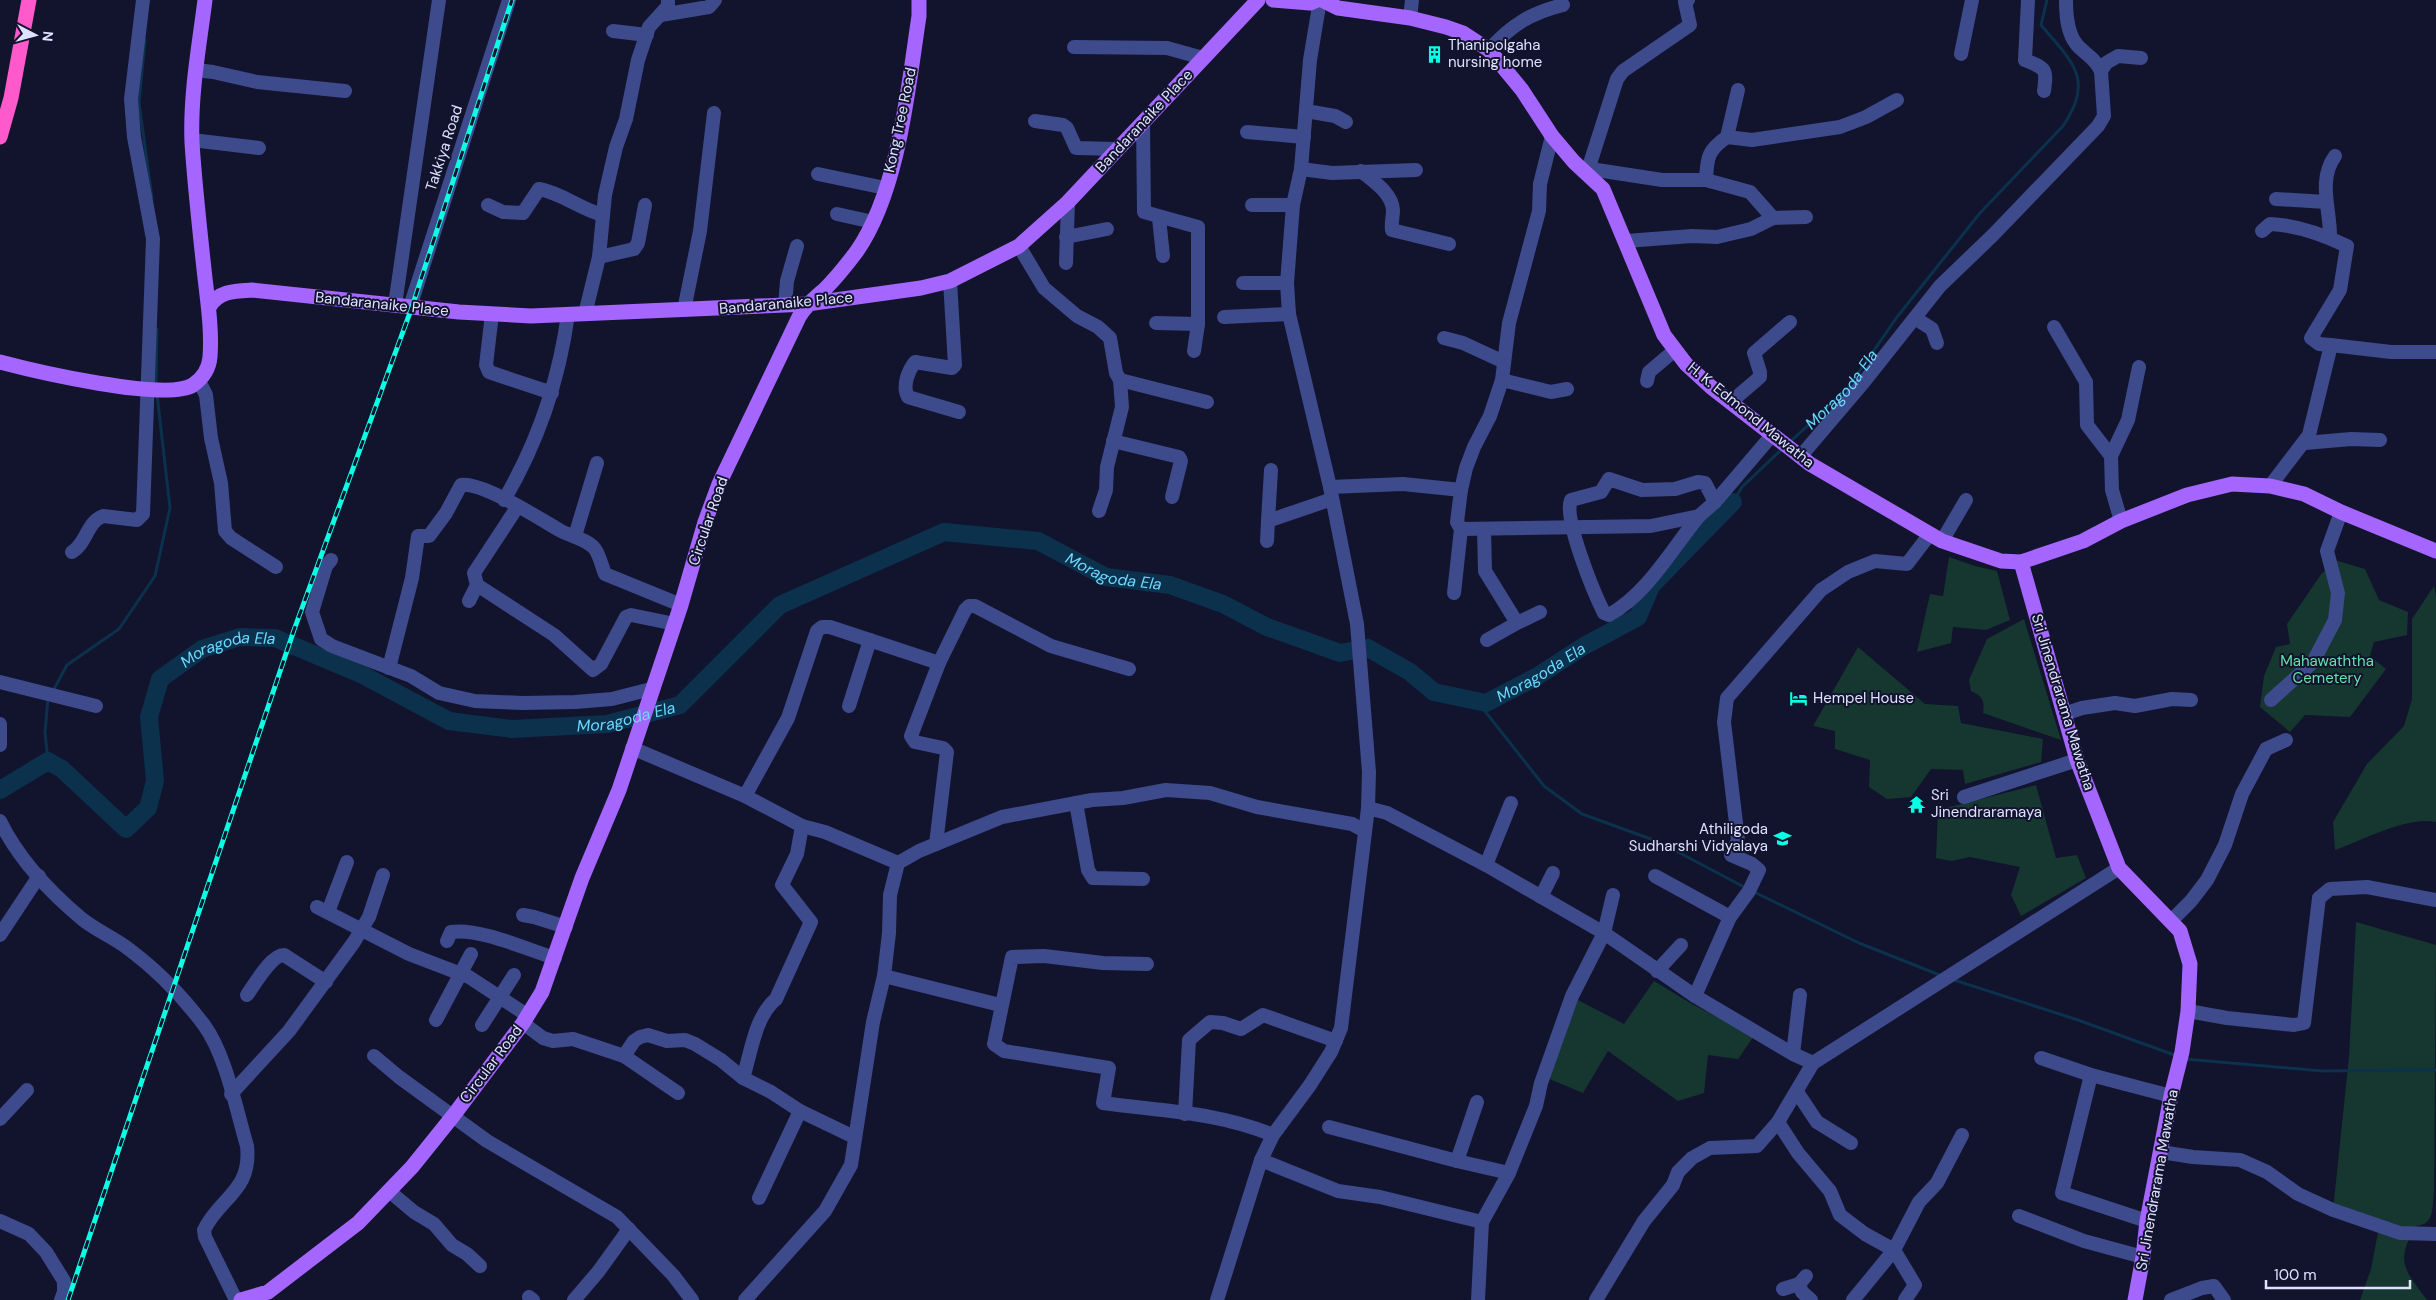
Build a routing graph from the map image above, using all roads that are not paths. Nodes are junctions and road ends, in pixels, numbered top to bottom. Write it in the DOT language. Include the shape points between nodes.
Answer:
graph roads {
  1 [pos="29,0"];
  2 [pos="143,0"];
  3 [pos="205,0"];
  4 [pos="439,0"];
  5 [pos="510,0"];
  6 [pos="668,0"];
  7 [pos="715,0"];
  8 [pos="919,0"];
  9 [pos="1258,0"];
  10 [pos="1273,0"];
  11 [pos="1320,0"];
  12 [pos="1412,0"];
  13 [pos="1972,0"];
  14 [pos="2028,0"];
  15 [pos="2066,0"];
  16 [pos="1686,1"];
  17 [pos="1563,5"];
  18 [pos="661,15"];
  19 [pos="1410,18"];
  20 [pos="613,31"];
  21 [pos="647,35"];
  22 [pos="1074,47"];
  23 [pos="1489,50"];
  24 [pos="1961,54"];
  25 [pos="1204,58"];
  26 [pos="2141,58"];
  27 [pos="196,70"];
  28 [pos="2101,71"];
  29 [pos="1738,90"];
  30 [pos="345,91"];
  31 [pos="2044,91"];
  32 [pos="1897,100"];
  33 [pos="1306,111"];
  34 [pos="714,113"];
  35 [pos="1035,121"];
  36 [pos="1143,122"];
  37 [pos="1346,122"];
  38 [pos="1,129"];
  39 [pos="1247,132"];
  40 [pos="1552,136"];
  41 [pos="1304,137"];
  42 [pos="1727,137"];
  43 [pos="192,140"];
  44 [pos="260,148"];
  45 [pos="1118,149"];
  46 [pos="2335,156"];
  47 [pos="1301,169"];
  48 [pos="1416,170"];
  49 [pos="1361,171"];
  50 [pos="1587,173"];
  51 [pos="818,174"];
  52 [pos="1706,180"];
  53 [pos="885,188"];
  54 [pos="2276,199"];
  55 [pos="1068,202"];
  56 [pos="2326,202"];
  57 [pos="488,205"];
  58 [pos="645,205"];
  59 [pos="1252,205"];
  60 [pos="1293,205"];
  61 [pos="837,214"];
  62 [pos="603,215"];
  63 [pos="1806,217"];
  64 [pos="1159,218"];
  65 [pos="1773,218"];
  66 [pos="873,222"];
  67 [pos="1107,229"];
  68 [pos="2262,231"];
  69 [pos="1066,237"];
  70 [pos="2330,238"];
  71 [pos="1626,241"];
  72 [pos="1449,244"];
  73 [pos="797,246"];
  74 [pos="1019,246"];
  75 [pos="599,256"];
  76 [pos="1162,256"];
  77 [pos="1066,263"];
  78 [pos="950,281"];
  79 [pos="1243,283"];
  80 [pos="1287,283"];
  81 [pos="807,304"];
  82 [pos="785,305"];
  83 [pos="403,306"];
  84 [pos="209,307"];
  85 [pos="684,310"];
  86 [pos="492,314"];
  87 [pos="568,314"];
  88 [pos="586,314"];
  89 [pos="1289,314"];
  90 [pos="1224,317"];
  91 [pos="1915,318"];
  92 [pos="1790,322"];
  93 [pos="1156,323"];
  94 [pos="1198,324"];
  95 [pos="2054,328"];
  96 [pos="1444,338"];
  97 [pos="1937,344"];
  98 [pos="2331,345"];
  99 [pos="1675,350"];
  100 [pos="1194,352"];
  101 [pos="2436,352"];
  102 [pos="0,362"];
  103 [pos="1504,362"];
  104 [pos="2139,367"];
  105 [pos="198,380"];
  106 [pos="1120,380"];
  107 [pos="1502,380"];
  108 [pos="1647,380"];
  109 [pos="150,389"];
  110 [pos="1567,389"];
  111 [pos="552,393"];
  112 [pos="1732,401"];
  113 [pos="1206,402"];
  114 [pos="959,412"];
  115 [pos="1775,436"];
  116 [pos="2380,440"];
  117 [pos="1113,441"];
  118 [pos="2305,443"];
  119 [pos="1798,455"];
  120 [pos="2111,456"];
  121 [pos="597,463"];
  122 [pos="1271,470"];
  123 [pos="2270,486"];
  124 [pos="1461,490"];
  125 [pos="1331,493"];
  126 [pos="1172,497"];
  127 [pos="504,500"];
  128 [pos="1966,500"];
  129 [pos="1715,502"];
  130 [pos="518,506"];
  131 [pos="1099,511"];
  132 [pos="2340,512"];
  133 [pos="1699,516"];
  134 [pos="2121,521"];
  135 [pos="1268,522"];
  136 [pos="1573,528"];
  137 [pos="1484,529"];
  138 [pos="1460,530"];
  139 [pos="575,536"];
  140 [pos="1936,537"];
  141 [pos="1267,541"];
  142 [pos="2436,551"];
  143 [pos="72,552"];
  144 [pos="331,560"];
  145 [pos="2022,562"];
  146 [pos="276,567"];
  147 [pos="477,585"];
  148 [pos="1454,593"];
  149 [pos="469,601"];
  150 [pos="681,605"];
  151 [pos="1540,612"];
  152 [pos="1518,623"];
  153 [pos="675,624"];
  154 [pos="870,640"];
  155 [pos="1487,640"];
  156 [pos="939,663"];
  157 [pos="389,668"];
  158 [pos="1129,670"];
  159 [pos="0,682"];
  160 [pos="652,686"];
  161 [pos="2191,700"];
  162 [pos="2271,700"];
  163 [pos="96,706"];
  164 [pos="849,706"];
  165 [pos="2064,714"];
  166 [pos="0,724"];
  167 [pos="2286,740"];
  168 [pos="0,745"];
  169 [pos="632,748"];
  170 [pos="2077,760"];
  171 [pos="745,796"];
  172 [pos="1964,797"];
  173 [pos="1076,803"];
  174 [pos="1511,804"];
  175 [pos="1368,808"];
  176 [pos="0,821"];
  177 [pos="802,826"];
  178 [pos="1365,831"];
  179 [pos="936,844"];
  180 [pos="347,862"];
  181 [pos="898,864"];
  182 [pos="1486,865"];
  183 [pos="2119,868"];
  184 [pos="1553,873"];
  185 [pos="384,875"];
  186 [pos="39,876"];
  187 [pos="1655,876"];
  188 [pos="1143,879"];
  189 [pos="1613,895"];
  190 [pos="1541,897"];
  191 [pos="2436,900"];
  192 [pos="523,915"];
  193 [pos="1730,916"];
  194 [pos="2172,920"];
  195 [pos="566,927"];
  196 [pos="362,929"];
  197 [pos="1604,933"];
  198 [pos="0,935"];
  199 [pos="447,941"];
  200 [pos="1681,945"];
  201 [pos="471,954"];
  202 [pos="555,958"];
  203 [pos="1147,964"];
  204 [pos="1657,971"];
  205 [pos="460,973"];
  206 [pos="514,975"];
  207 [pos="884,976"];
  208 [pos="326,982"];
  209 [pos="247,995"];
  210 [pos="1800,995"];
  211 [pos="500,996"];
  212 [pos="1694,996"];
  213 [pos="1000,1005"];
  214 [pos="2188,1011"];
  215 [pos="525,1019"];
  216 [pos="436,1020"];
  217 [pos="482,1025"];
  218 [pos="1336,1041"];
  219 [pos="1793,1054"];
  220 [pos="374,1056"];
  221 [pos="624,1056"];
  222 [pos="2041,1058"];
  223 [pos="1813,1063"];
  224 [pos="2090,1076"];
  225 [pos="743,1078"];
  226 [pos="28,1090"];
  227 [pos="1797,1092"];
  228 [pos="678,1093"];
  229 [pos="231,1094"];
  230 [pos="2171,1096"];
  231 [pos="1477,1102"];
  232 [pos="800,1111"];
  233 [pos="1185,1114"];
  234 [pos="453,1116"];
  235 [pos="0,1119"];
  236 [pos="1778,1122"];
  237 [pos="1328,1127"];
  238 [pos="1273,1135"];
  239 [pos="1962,1135"];
  240 [pos="854,1137"];
  241 [pos="1851,1143"];
  242 [pos="2162,1152"];
  243 [pos="1261,1160"];
  244 [pos="1457,1161"];
  245 [pos="1509,1173"];
  246 [pos="389,1191"];
  247 [pos="759,1198"];
  248 [pos="2019,1216"];
  249 [pos="0,1221"];
  250 [pos="2146,1221"];
  251 [pos="1482,1222"];
  252 [pos="629,1229"];
  253 [pos="2436,1234"];
  254 [pos="1894,1250"];
  255 [pos="2143,1257"];
  256 [pos="480,1266"];
  257 [pos="1783,1289"];
  258 [pos="265,1296"];
  259 [pos="61,1300"];
  260 [pos="236,1300"];
  261 [pos="241,1300"];
  262 [pos="574,1300"];
  263 [pos="692,1300"];
  264 [pos="745,1300"];
  265 [pos="1217,1300"];
  266 [pos="1478,1300"];
  267 [pos="1596,1300"];
  268 [pos="1811,1300"];
  269 [pos="1852,1300"];
  270 [pos="1905,1300"];
  271 [pos="2135,1300"];
  272 [pos="2171,1300"];
  273 [pos="2224,1300"];
  1 -- 38 [label="highway" via="14,82"];
  2 -- 109 [label="street" via="131,99 134,137 153,239"];
  3 -- 27 [label="main road"];
  4 -- 83 [label="street"];
  5 -- 83 [label="street, Takkiya Road"];
  6 -- 18 [label="street" via="668,6"];
  7 -- 18 [label="street" via="709,7"];
  8 -- 53 [label="main road, Kong Tree Road" via="901,131"];
  9 -- 25 [label="main road, Bandaranaike Place"];
  10 -- 11 [label="main road"];
  11 -- 19 [label="main road, H. K. Edmond Mawatha" via="1338,8"];
  11 -- 33 [label="street"];
  12 -- 19 [label="street"];
  13 -- 24 [label="street"];
  14 -- 31 [label="street" via="2025,60 2047,72"];
  15 -- 28 [label="street" via="2066,20 2077,44 2095,59"];
  16 -- 50 [label="street" via="1690,25 1622,71 1617,79"];
  17 -- 23 [label="street" via="1538,11 1506,31"];
  18 -- 21 [label="street"];
  19 -- 23 [label="main road, H. K. Edmond Mawatha" via="1463,33"];
  20 -- 21 [label="street"];
  21 -- 62 [label="street" via="616,147"];
  22 -- 25 [label="street" via="1166,48"];
  23 -- 40 [label="main road, H. K. Edmond Mawatha" via="1522,90"];
  25 -- 36 [label="main road, Bandaranaike Place"];
  26 -- 28 [label="street" via="2118,56 2106,63"];
  27 -- 30 [label="street" via="256,82"];
  27 -- 43 [label="main road"];
  28 -- 91 [label="street" via="2104,116 2098,126 1994,235 1940,286"];
  29 -- 42 [label="street"];
  32 -- 42 [label="street" via="1840,127 1752,140"];
  33 -- 37 [label="street" via="1335,116"];
  33 -- 41 [label="street"];
  34 -- 85 [label="street" via="701,222"];
  35 -- 45 [label="street" via="1064,125 1076,148"];
  36 -- 45 [label="main road, Bandaranaike Place"];
  36 -- 64 [label="street" via="1144,212"];
  39 -- 41 [label="street"];
  40 -- 50 [label="main road, H. K. Edmond Mawatha"];
  40 -- 103 [label="street" via="1540,184 1539,211 1509,323"];
  41 -- 47 [label="street"];
  42 -- 52 [label="street" via="1712,147 1706,166"];
  43 -- 44 [label="street"];
  43 -- 84 [label="main road"];
  45 -- 55 [label="main road, Bandaranaike Place"];
  46 -- 56 [label="street" via="2325,188"];
  47 -- 49 [label="street" via="1332,173"];
  47 -- 60 [label="street"];
  48 -- 49 [label="street"];
  49 -- 72 [label="street" via="1380,186 1390,200 1392,230"];
  50 -- 52 [label="street" via="1597,170 1662,180"];
  50 -- 71 [label="main road, H. K. Edmond Mawatha" via="1603,189"];
  51 -- 53 [label="street"];
  52 -- 65 [label="street" via="1750,192"];
  53 -- 66 [label="main road, Kong Tree Road"];
  54 -- 56 [label="street"];
  55 -- 69 [label="street"];
  55 -- 74 [label="main road, Bandaranaike Place"];
  56 -- 70 [label="street"];
  57 -- 62 [label="street" via="503,212 523,213 539,189"];
  58 -- 75 [label="street" via="634,249"];
  59 -- 60 [label="street"];
  60 -- 80 [label="street"];
  61 -- 66 [label="street"];
  62 -- 75 [label="street"];
  63 -- 65 [label="street"];
  64 -- 76 [label="street"];
  64 -- 94 [label="street" via="1198,227"];
  65 -- 71 [label="street" via="1751,229 1717,237"];
  66 -- 81 [label="main road, Kong Tree Road" via="857,250 826,288"];
  67 -- 69 [label="street"];
  68 -- 70 [label="street" via="2270,224 2281,224"];
  69 -- 77 [label="street"];
  70 -- 98 [label="street" via="2347,246 2340,290 2312,338 2319,344"];
  71 -- 99 [label="main road, H. K. Edmond Mawatha" via="1664,335"];
  73 -- 82 [label="street" via="787,281"];
  74 -- 78 [label="main road, Bandaranaike Place"];
  74 -- 106 [label="street" via="1044,288 1110,338"];
  75 -- 88 [label="street"];
  78 -- 81 [label="main road, Bandaranaike Place"];
  78 -- 114 [label="street" via="955,365 952,368 915,362 910,368 906,392 908,397"];
  79 -- 80 [label="street"];
  80 -- 89 [label="street"];
  81 -- 82 [label="main road, Bandaranaike Place"];
  81 -- 150 [label="main road, Circular Road" via="776,360 719,484 704,522"];
  82 -- 85 [label="main road, Bandaranaike Place"];
  83 -- 84 [label="main road, Bandaranaike Place" via="252,290 224,293"];
  83 -- 86 [label="main road, Bandaranaike Place"];
  84 -- 105 [label="main road" via="209,366"];
  85 -- 88 [label="main road, Bandaranaike Place"];
  86 -- 87 [label="main road, Bandaranaike Place"];
  86 -- 111 [label="street" via="486,365 489,372"];
  87 -- 88 [label="main road, Bandaranaike Place"];
  87 -- 111 [label="street" via="564,347"];
  89 -- 90 [label="street"];
  89 -- 125 [label="street"];
  91 -- 97 [label="street" via="1932,329"];
  91 -- 119 [label="street" via="1864,383"];
  92 -- 112 [label="street" via="1754,353 1760,377"];
  93 -- 94 [label="street"];
  94 -- 100 [label="street"];
  95 -- 120 [label="street" via="2086,382 2087,424"];
  96 -- 103 [label="street"];
  98 -- 101 [label="street" via="2391,352"];
  98 -- 118 [label="street"];
  99 -- 108 [label="street" via="1649,372"];
  99 -- 112 [label="main road, H. K. Edmond Mawatha" via="1711,387"];
  102 -- 109 [label="main road" via="90,382"];
  103 -- 107 [label="street"];
  104 -- 120 [label="street" via="2128,420"];
  105 -- 109 [label="main road" via="191,386 171,390"];
  105 -- 146 [label="street" via="206,394 226,531 231,538"];
  106 -- 113 [label="street"];
  106 -- 117 [label="street" via="1122,416"];
  107 -- 110 [label="street" via="1551,392"];
  107 -- 124 [label="street" via="1490,416 1468,461"];
  109 -- 143 [label="street" via="143,514 137,520 98,518 82,544"];
  111 -- 127 [label="street" via="540,430"];
  112 -- 115 [label="main road, H. K. Edmond Mawatha"];
  115 -- 119 [label="main road, H. K. Edmond Mawatha"];
  115 -- 129 [label="street"];
  116 -- 118 [label="street"];
  117 -- 126 [label="street" via="1179,457 1181,461"];
  117 -- 131 [label="street" via="1106,467 1106,490"];
  118 -- 123 [label="street"];
  119 -- 140 [label="main road, H. K. Edmond Mawatha"];
  120 -- 134 [label="street" via="2112,490"];
  121 -- 139 [label="street"];
  122 -- 135 [label="street"];
  123 -- 132 [label="main road, H. K. Edmond Mawatha" via="2304,494"];
  123 -- 134 [label="main road, H. K. Edmond Mawatha" via="2232,484 2187,495"];
  124 -- 125 [label="street" via="1403,484"];
  124 -- 138 [label="street" via="1457,522"];
  125 -- 135 [label="street"];
  125 -- 175 [label="street" via="1357,624 1369,772"];
  127 -- 130 [label="street"];
  127 -- 157 [label="street" via="468,484 461,485 429,536 418,536 412,578"];
  128 -- 140 [label="street"];
  129 -- 133 [label="street"];
  129 -- 136 [label="street" via="1705,483 1642,490 1609,479 1601,492 1571,500"];
  130 -- 139 [label="street"];
  130 -- 147 [label="street" via="474,573"];
  132 -- 142 [label="main road, H. K. Edmond Mawatha"];
  132 -- 162 [label="street" via="2327,551 2338,593 2335,620 2313,662"];
  133 -- 136 [label="street" via="1651,526"];
  133 -- 136 [label="street" via="1646,584 1623,607 1609,615 1604,613 1593,591"];
  134 -- 145 [label="main road, H. K. Edmond Mawatha" via="2083,541"];
  135 -- 141 [label="street"];
  136 -- 137 [label="street"];
  137 -- 138 [label="street"];
  137 -- 152 [label="street" via="1485,571"];
  138 -- 148 [label="street"];
  139 -- 150 [label="street" via="595,549 605,574"];
  140 -- 145 [label="main road, H. K. Edmond Mawatha" via="2001,560"];
  140 -- 193 [label="street" via="1906,564 1875,561 1848,572 1821,590 1727,698 1724,722 1738,840 1731,855 1759,870 1752,886"];
  144 -- 157 [label="street" via="326,566 312,612 320,639"];
  145 -- 165 [label="main road, Sri Jinendrarama Mawatha"];
  147 -- 149 [label="street"];
  147 -- 153 [label="street" via="554,635 593,670 601,664 626,617 631,615"];
  150 -- 153 [label="main road, Circular Road"];
  151 -- 152 [label="street"];
  152 -- 155 [label="street"];
  153 -- 160 [label="main road, Circular Road"];
  154 -- 156 [label="street"];
  154 -- 164 [label="street"];
  154 -- 171 [label="street" via="830,626 817,631 788,718"];
  156 -- 158 [label="street" via="965,610 975,606 1050,646"];
  156 -- 179 [label="street" via="911,736 916,742 943,748 947,752"];
  157 -- 160 [label="street" via="411,676 439,693 498,703 612,699"];
  159 -- 163 [label="street"];
  160 -- 169 [label="main road, Circular Road"];
  161 -- 165 [label="street" via="2172,699 2135,706 2115,703"];
  165 -- 170 [label="main road, Sri Jinendrarama Mawatha"];
  166 -- 168 [label="street"];
  167 -- 194 [label="street" via="2266,749 2242,794 2225,845 2207,880"];
  169 -- 171 [label="street"];
  169 -- 195 [label="main road, Circular Road"];
  170 -- 172 [label="street"];
  170 -- 183 [label="main road, Sri Jinendrarama Mawatha"];
  171 -- 177 [label="street"];
  173 -- 178 [label="street" via="1166,790 1210,794 1257,807 1352,824"];
  173 -- 179 [label="street" via="1002,817"];
  173 -- 188 [label="street" via="1088,870 1093,878"];
  174 -- 182 [label="street"];
  175 -- 178 [label="street"];
  175 -- 182 [label="street" via="1387,812"];
  176 -- 186 [label="street" via="11,844"];
  177 -- 181 [label="street" via="825,832"];
  177 -- 225 [label="street" via="796,854 782,885 811,922 776,999 768,1006 759,1026"];
  178 -- 218 [label="street" via="1341,1028"];
  179 -- 181 [label="street"];
  180 -- 196 [label="street" via="325,909"];
  181 -- 207 [label="street" via="890,895"];
  182 -- 190 [label="street"];
  183 -- 194 [label="main road, Sri Jinendrarama Mawatha"];
  183 -- 223 [label="street"];
  184 -- 190 [label="street"];
  185 -- 196 [label="street"];
  186 -- 198 [label="street"];
  186 -- 229 [label="street" via="82,919 128,949 164,979 205,1026 217,1046"];
  187 -- 193 [label="street"];
  189 -- 197 [label="street"];
  190 -- 197 [label="street"];
  191 -- 214 [label="street" via="2367,887 2330,888 2320,898 2304,1023 2294,1025 2236,1019"];
  192 -- 195 [label="street"];
  193 -- 212 [label="street"];
  194 -- 214 [label="main road, Sri Jinendrarama Mawatha" via="2180,931 2190,964"];
  195 -- 202 [label="main road, Circular Road"];
  196 -- 205 [label="street" via="409,954"];
  196 -- 208 [label="street"];
  197 -- 204 [label="street"];
  197 -- 245 [label="street" via="1567,1010 1536,1106"];
  199 -- 202 [label="street" via="451,932 463,930 489,935"];
  200 -- 204 [label="street"];
  201 -- 205 [label="street"];
  202 -- 215 [label="main road, Circular Road" via="547,982"];
  203 -- 213 [label="street" via="1044,956 1012,957"];
  204 -- 212 [label="street"];
  205 -- 211 [label="street"];
  205 -- 216 [label="street"];
  206 -- 211 [label="street"];
  207 -- 213 [label="street"];
  207 -- 240 [label="street"];
  208 -- 209 [label="street" via="280,955"];
  208 -- 229 [label="street" via="272,1051"];
  210 -- 219 [label="street"];
  211 -- 215 [label="street"];
  211 -- 217 [label="street"];
  212 -- 219 [label="street"];
  213 -- 233 [label="street" via="994,1044 1004,1051 1109,1068 1103,1103"];
  214 -- 230 [label="main road, Sri Jinendrarama Mawatha"];
  215 -- 221 [label="street" via="543,1038 553,1041 573,1039"];
  215 -- 234 [label="main road, Circular Road"];
  218 -- 233 [label="street" via="1263,1015 1240,1029 1210,1022 1189,1040"];
  218 -- 238 [label="street" via="1310,1085"];
  219 -- 223 [label="street"];
  220 -- 234 [label="street"];
  221 -- 225 [label="street" via="640,1037 648,1035 667,1041 685,1040 721,1060"];
  221 -- 228 [label="street"];
  222 -- 224 [label="street"];
  223 -- 227 [label="street"];
  224 -- 230 [label="street"];
  224 -- 250 [label="street" via="2062,1193"];
  225 -- 232 [label="street"];
  226 -- 235 [label="street"];
  227 -- 236 [label="street"];
  227 -- 241 [label="street" via="1817,1122"];
  229 -- 260 [label="street" via="247,1146 247,1163 238,1190 216,1212 204,1230"];
  230 -- 242 [label="main road, Sri Jinendrarama Mawatha"];
  231 -- 244 [label="street"];
  232 -- 240 [label="street"];
  232 -- 247 [label="street"];
  233 -- 238 [label="street" via="1214,1116"];
  234 -- 246 [label="main road, Circular Road"];
  234 -- 252 [label="street" via="537,1172 617,1217"];
  236 -- 254 [label="street" via="1798,1153 1830,1191 1840,1215 1864,1234"];
  236 -- 267 [label="street" via="1757,1146 1710,1148 1692,1158 1678,1172 1673,1185 1644,1221"];
  237 -- 244 [label="street"];
  238 -- 243 [label="street"];
  239 -- 254 [label="street" via="1937,1183 1919,1202"];
  240 -- 264 [label="street" via="851,1165 825,1211"];
  242 -- 250 [label="main road, Sri Jinendrarama Mawatha"];
  242 -- 253 [label="street" via="2240,1160 2333,1210 2400,1233"];
  243 -- 251 [label="street" via="1338,1191 1380,1196"];
  243 -- 265 [label="street"];
  244 -- 245 [label="street"];
  245 -- 251 [label="street"];
  246 -- 256 [label="street" via="434,1224 452,1245"];
  246 -- 258 [label="main road, Circular Road" via="358,1223"];
  248 -- 255 [label="street"];
  249 -- 259 [label="street" via="29,1234 46,1252 64,1281"];
  250 -- 255 [label="main road, Sri Jinendrarama Mawatha"];
  251 -- 266 [label="street"];
  252 -- 262 [label="street"];
  252 -- 263 [label="street"];
  254 -- 269 [label="street"];
  254 -- 270 [label="street" via="1915,1285"];
  255 -- 271 [label="main road, Sri Jinendrarama Mawatha"];
  257 -- 268 [label="street" via="1803,1280 1802,1292"];
  258 -- 261 [label="main road, Circular Road"];
  272 -- 273 [label="street" via="2214,1286"];
}
